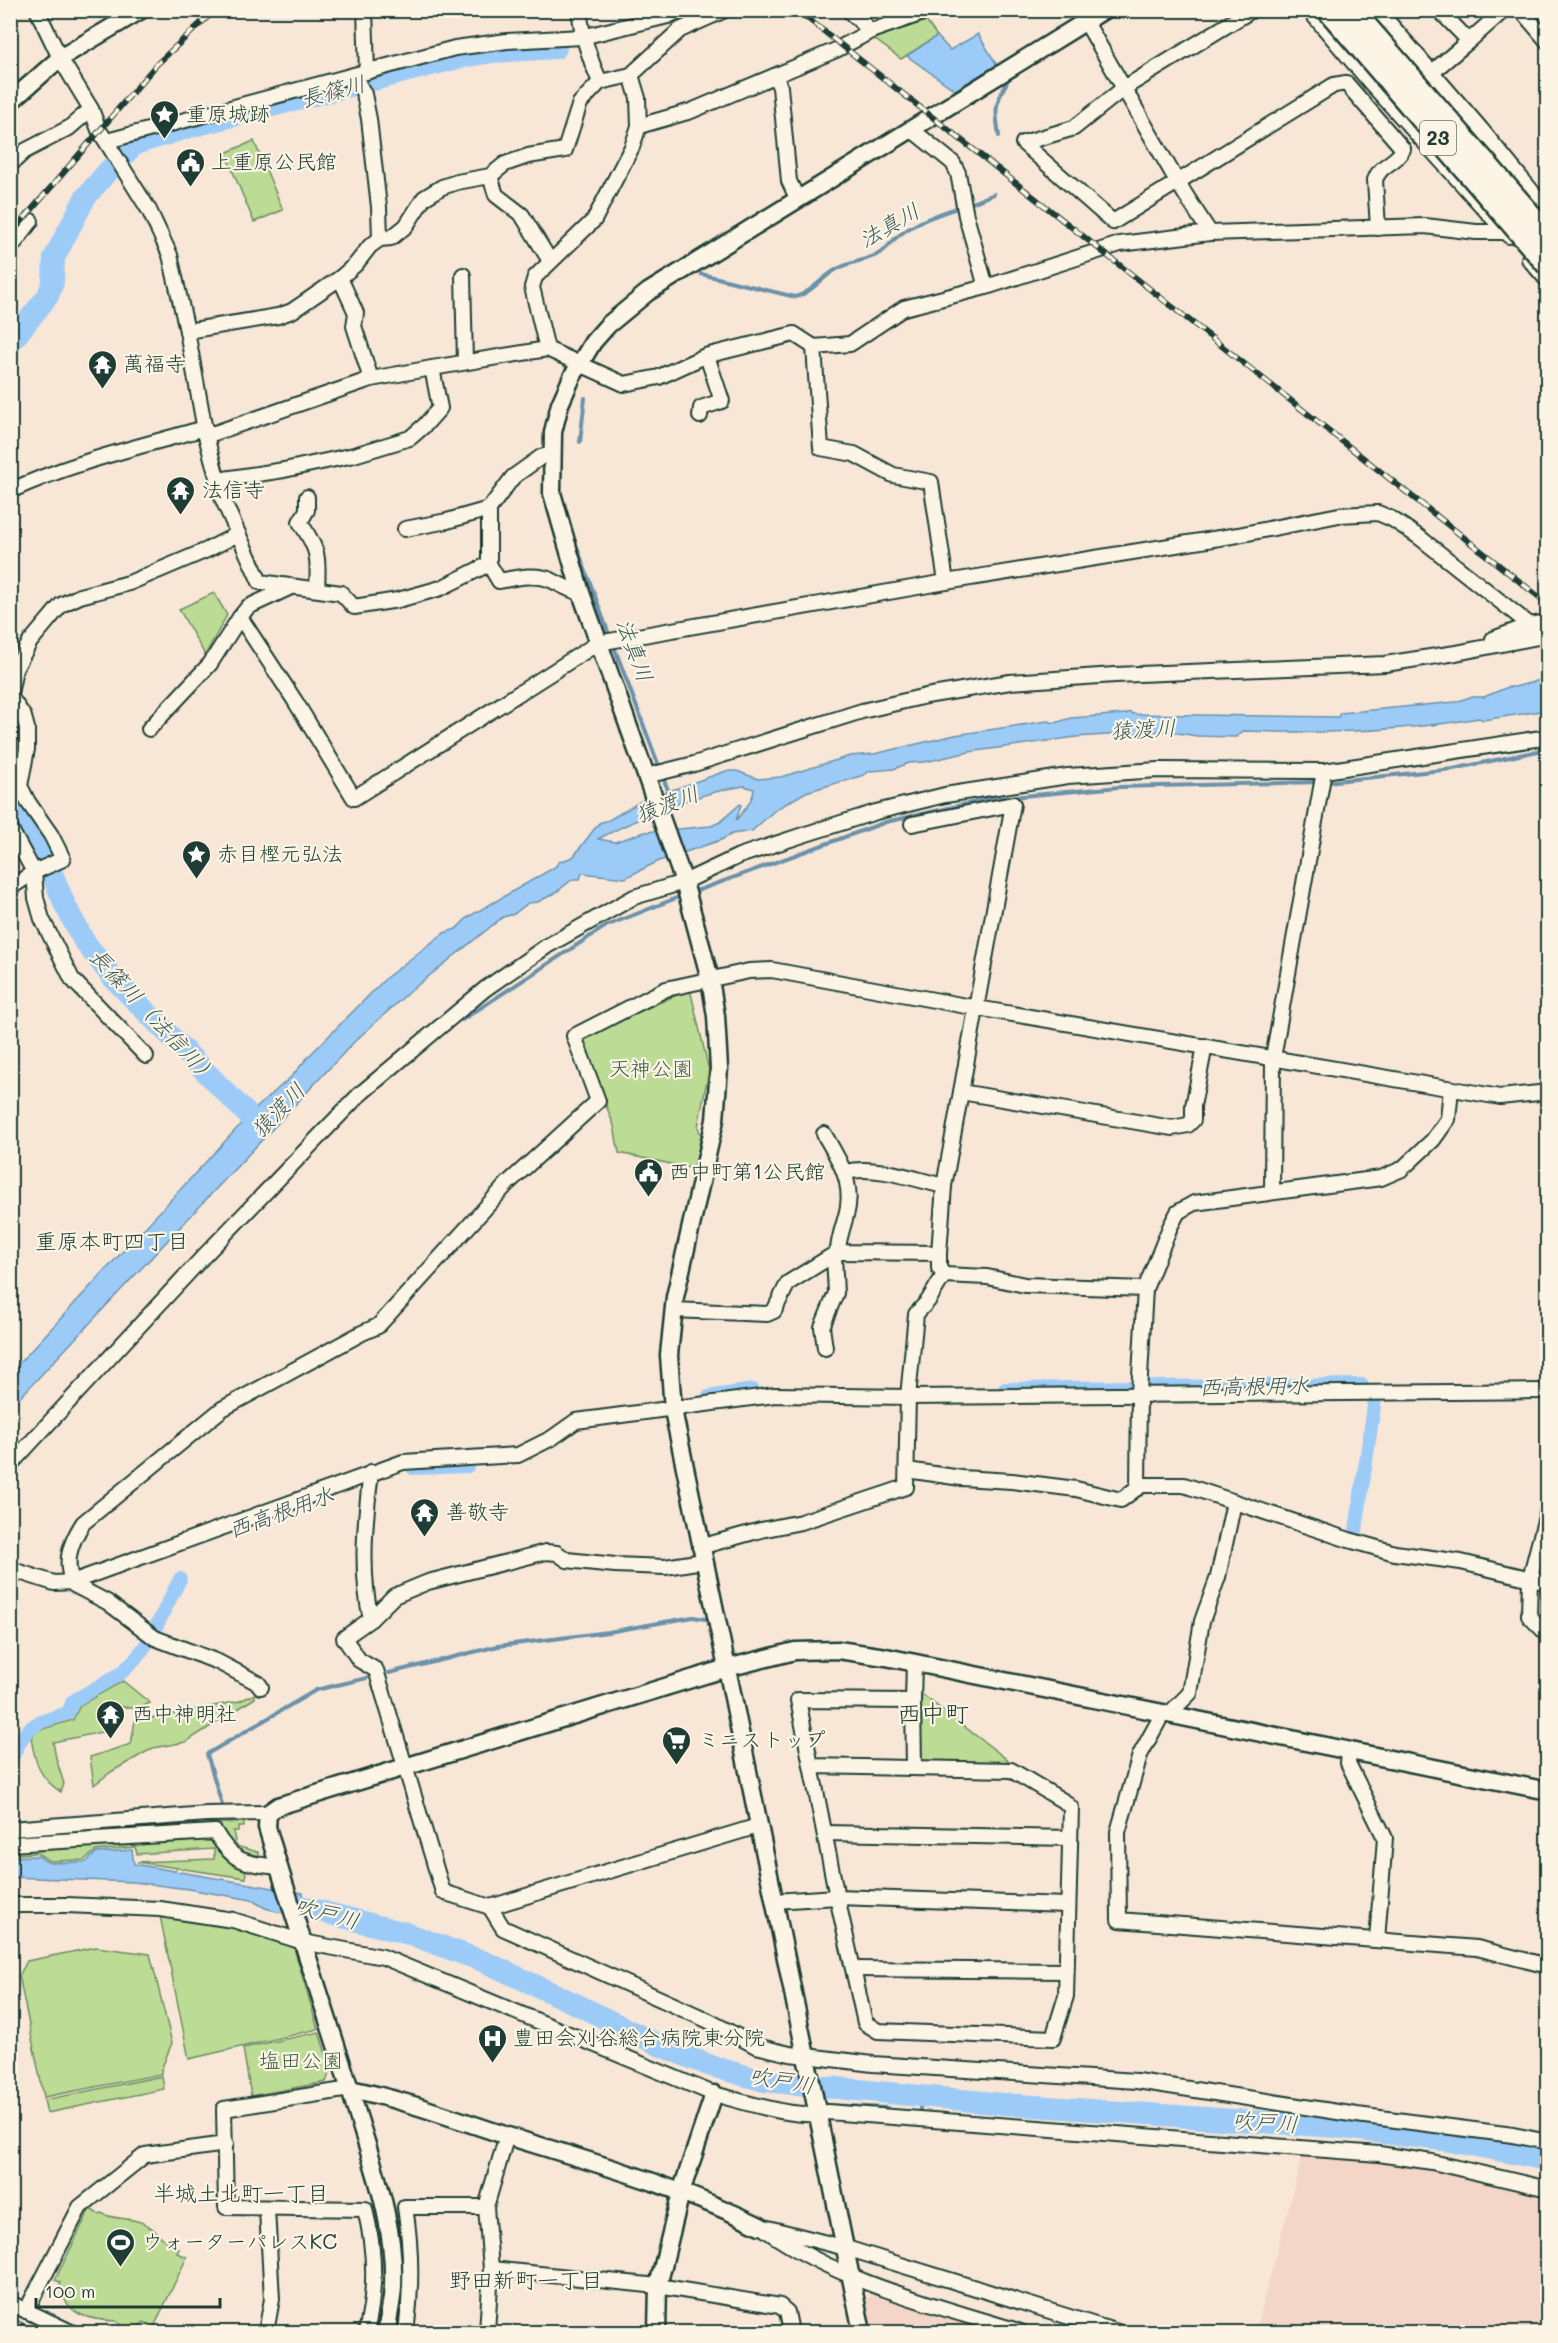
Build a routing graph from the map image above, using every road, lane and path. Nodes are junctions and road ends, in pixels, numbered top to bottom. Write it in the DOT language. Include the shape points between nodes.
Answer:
graph roads {
  1 [pos="37,10"];
  2 [pos="44,10"];
  3 [pos="141,10"];
  4 [pos="365,10"];
  5 [pos="579,10"];
  6 [pos="680,10"];
  7 [pos="725,10"];
  8 [pos="848,10"];
  9 [pos="932,10"];
  10 [pos="1104,10"];
  11 [pos="1252,10"];
  12 [pos="1309,10"];
  13 [pos="1328,10"];
  14 [pos="1352,10"];
  15 [pos="1378,10"];
  16 [pos="1439,10"];
  17 [pos="1504,10"];
  18 [pos="1521,10"];
  19 [pos="1083,16"];
  20 [pos="45,27"];
  21 [pos="871,31"];
  22 [pos="582,37"];
  23 [pos="1469,41"];
  24 [pos="1548,42"];
  25 [pos="60,58"];
  26 [pos="1431,73"];
  27 [pos="631,75"];
  28 [pos="359,76"];
  29 [pos="775,76"];
  30 [pos="600,82"];
  31 [pos="1124,88"];
  32 [pos="10,102"];
  33 [pos="91,109"];
  34 [pos="639,126"];
  35 [pos="910,129"];
  36 [pos="107,141"];
  37 [pos="10,165"];
  38 [pos="490,176"];
  39 [pos="1178,183"];
  40 [pos="797,198"];
  41 [pos="1548,211"];
  42 [pos="31,221"];
  43 [pos="1378,228"];
  44 [pos="1506,232"];
  45 [pos="1210,233"];
  46 [pos="1548,236"];
  47 [pos="380,239"];
  48 [pos="10,249"];
  49 [pos="1548,254"];
  50 [pos="550,261"];
  51 [pos="1540,264"];
  52 [pos="463,275"];
  53 [pos="340,278"];
  54 [pos="1548,281"];
  55 [pos="986,286"];
  56 [pos="188,331"];
  57 [pos="814,347"];
  58 [pos="547,349"];
  59 [pos="707,356"];
  60 [pos="465,362"];
  61 [pos="579,365"];
  62 [pos="432,368"];
  63 [pos="372,379"];
  64 [pos="700,416"];
  65 [pos="206,432"];
  66 [pos="552,454"];
  67 [pos="218,480"];
  68 [pos="10,491"];
  69 [pos="307,497"];
  70 [pos="489,509"];
  71 [pos="405,529"];
  72 [pos="238,534"];
  73 [pos="489,564"];
  74 [pos="946,582"];
  75 [pos="291,587"];
  76 [pos="317,589"];
  77 [pos="581,593"];
  78 [pos="240,617"];
  79 [pos="1548,622"];
  80 [pos="1530,625"];
  81 [pos="1548,635"];
  82 [pos="607,642"];
  83 [pos="1456,653"];
  84 [pos="10,695"];
  85 [pos="149,729"];
  86 [pos="1548,737"];
  87 [pos="1324,771"];
  88 [pos="656,773"];
  89 [pos="912,824"];
  90 [pos="10,828"];
  91 [pos="15,845"];
  92 [pos="34,872"];
  93 [pos="684,882"];
  94 [pos="15,885"];
  95 [pos="36,898"];
  96 [pos="710,979"];
  97 [pos="977,1008"];
  98 [pos="1205,1046"];
  99 [pos="146,1056"];
  100 [pos="1273,1058"];
  101 [pos="1451,1089"];
  102 [pos="962,1092"];
  103 [pos="1548,1092"];
  104 [pos="824,1134"];
  105 [pos="845,1172"];
  106 [pos="944,1186"];
  107 [pos="1272,1191"];
  108 [pos="939,1253"];
  109 [pos="836,1255"];
  110 [pos="944,1275"];
  111 [pos="1145,1289"];
  112 [pos="673,1310"];
  113 [pos="825,1348"];
  114 [pos="1548,1391"];
  115 [pos="1139,1393"];
  116 [pos="908,1397"];
  117 [pos="673,1410"];
  118 [pos="10,1465"];
  119 [pos="907,1470"];
  120 [pos="371,1472"];
  121 [pos="1138,1488"];
  122 [pos="1234,1502"];
  123 [pos="1548,1509"];
  124 [pos="702,1554"];
  125 [pos="10,1569"];
  126 [pos="1530,1578"];
  127 [pos="72,1582"];
  128 [pos="1548,1583"];
  129 [pos="371,1618"];
  130 [pos="1548,1635"];
  131 [pos="914,1663"];
  132 [pos="727,1668"];
  133 [pos="261,1687"];
  134 [pos="913,1701"];
  135 [pos="1166,1714"];
  136 [pos="1349,1751"];
  137 [pos="812,1766"];
  138 [pos="406,1767"];
  139 [pos="914,1767"];
  140 [pos="1548,1791"];
  141 [pos="268,1813"];
  142 [pos="758,1826"];
  143 [pos="10,1829"];
  144 [pos="826,1833"];
  145 [pos="1070,1838"];
  146 [pos="10,1844"];
  147 [pos="280,1870"];
  148 [pos="837,1898"];
  149 [pos="774,1900"];
  150 [pos="10,1905"];
  151 [pos="1067,1905"];
  152 [pos="490,1906"];
  153 [pos="301,1938"];
  154 [pos="1377,1940"];
  155 [pos="1548,1966"];
  156 [pos="855,1969"];
  157 [pos="1066,1971"];
  158 [pos="806,2057"];
  159 [pos="350,2089"];
  160 [pos="714,2094"];
  161 [pos="819,2115"];
  162 [pos="507,2135"];
  163 [pos="1548,2142"];
  164 [pos="226,2144"];
  165 [pos="1548,2189"];
  166 [pos="681,2192"];
  167 [pos="486,2207"];
  168 [pos="267,2209"];
  169 [pos="760,2226"];
  170 [pos="846,2248"];
  171 [pos="491,2269"];
  172 [pos="851,2276"];
  173 [pos="658,2286"];
  174 [pos="10,2303"];
  175 [pos="26,2311"];
  176 [pos="71,2332"];
  177 [pos="266,2332"];
  178 [pos="366,2332"];
  179 [pos="386,2332"];
  180 [pos="406,2332"];
  181 [pos="487,2332"];
  182 [pos="657,2332"];
  183 [pos="791,2332"];
  184 [pos="862,2332"];
  185 [pos="1021,2332"];
  186 [pos="1118,2332"];
  1 -- 20 [label="street"];
  2 -- 20 [label="street"];
  3 -- 25 [label="street"];
  4 -- 28 [label="street"];
  5 -- 22 [label="street"];
  6 -- 22 [label="street"];
  7 -- 27 [label="street" via="681,30"];
  8 -- 21 [label="street"];
  9 -- 21 [label="street"];
  10 -- 19 [label="street"];
  11 -- 31 [label="street"];
  12 -- 44 [label="street"];
  13 -- 51 [label="highway, 23, bridge"];
  14 -- 46 [label="highway, 23, bridge"];
  15 -- 26 [label="street"];
  16 -- 23 [label="street"];
  17 -- 23 [label="street"];
  18 -- 24 [label="street"];
  19 -- 31 [label="street"];
  19 -- 35 [label="street"];
  20 -- 25 [label="street"];
  21 -- 29 [label="street"];
  22 -- 28 [label="street" via="455,48"];
  22 -- 30 [label="street"];
  23 -- 26 [label="street"];
  25 -- 32 [label="street"];
  25 -- 33 [label="street"];
  26 -- 41 [label="street"];
  27 -- 30 [label="street"];
  27 -- 34 [label="street" via="638,98"];
  28 -- 36 [label="street"];
  28 -- 47 [label="street" via="378,196"];
  29 -- 34 [label="street" via="691,111"];
  29 -- 40 [label="street" via="780,87 789,181"];
  30 -- 38 [label="street" via="580,103 565,150 528,156 505,164"];
  31 -- 39 [label="street"];
  31 -- 39 [label="street" via="1074,128 1023,143 1113,222"];
  33 -- 36 [label="street"];
  33 -- 37 [label="street" via="69,128 25,152"];
  34 -- 50 [label="street" via="594,220"];
  35 -- 40 [label="street"];
  35 -- 55 [label="street" via="953,163 958,173"];
  36 -- 56 [label="street" via="149,210 170,255"];
  38 -- 47 [label="street" via="442,187 424,198 406,226 391,238"];
  38 -- 50 [label="street" via="496,195 522,215"];
  39 -- 43 [label="street" via="1334,85 1346,83 1403,149 1401,155 1377,173"];
  39 -- 45 [label="street"];
  40 -- 61 [label="street" via="648,292 608,325"];
  41 -- 44 [label="street"];
  42 -- 48 [label="street"];
  43 -- 44 [label="street" via="1425,226"];
  43 -- 45 [label="street"];
  44 -- 51 [label="street"];
  45 -- 55 [label="street" via="1120,244"];
  47 -- 53 [label="street"];
  49 -- 51 [label="street"];
  50 -- 58 [label="street" via="535,277 532,287"];
  51 -- 54 [label="street"];
  52 -- 60 [label="street"];
  53 -- 56 [label="street" via="292,311 278,316"];
  53 -- 63 [label="street" via="356,313 354,326"];
  55 -- 57 [label="street" via="904,308 850,344"];
  56 -- 65 [label="street"];
  57 -- 59 [label="street" via="794,334"];
  57 -- 74 [label="street" via="821,448 854,454 893,475 931,482"];
  58 -- 60 [label="street"];
  58 -- 61 [label="street"];
  59 -- 61 [label="street" via="659,377 624,384"];
  59 -- 64 [label="street" via="722,401 700,408"];
  60 -- 62 [label="street"];
  61 -- 66 [label="street" via="560,404"];
  62 -- 63 [label="street"];
  62 -- 67 [label="street" via="440,408 410,438 354,455"];
  63 -- 65 [label="street"];
  65 -- 67 [label="street"];
  65 -- 68 [label="street" via="85,462"];
  66 -- 70 [label="street" via="541,457 513,477"];
  66 -- 77 [label="street" via="552,493"];
  67 -- 72 [label="street"];
  69 -- 76 [label="street" via="307,510 300,522 315,546"];
  70 -- 71 [label="street"];
  70 -- 73 [label="street"];
  72 -- 75 [label="street" via="260,582"];
  72 -- 84 [label="street" via="136,580 61,605 30,642 15,669"];
  73 -- 76 [label="street" via="441,588 354,607 341,593"];
  73 -- 77 [label="street" via="499,581 527,576 549,579"];
  74 -- 80 [label="street" via="1340,515 1378,513 1419,537"];
  74 -- 82 [label="street"];
  75 -- 76 [label="street"];
  75 -- 78 [label="street" via="248,608"];
  77 -- 82 [label="street"];
  78 -- 82 [label="street" via="354,798"];
  78 -- 85 [label="street" via="210,664"];
  79 -- 80 [label="street"];
  80 -- 83 [label="street"];
  81 -- 83 [label="street"];
  82 -- 88 [label="street"];
  83 -- 88 [label="street" via="1385,664 1010,682 862,711"];
  84 -- 92 [label="street" via="27,728 20,786 63,859"];
  86 -- 87 [label="street"];
  87 -- 93 [label="street" via="1125,772 1068,776 945,795 876,812 739,856"];
  87 -- 100 [label="street"];
  88 -- 93 [label="street"];
  89 -- 97 [label="street" via="1013,804"];
  90 -- 91 [label="street"];
  91 -- 92 [label="street"];
  92 -- 94 [label="street"];
  92 -- 95 [label="street"];
  93 -- 96 [label="street"];
  93 -- 118 [label="street" via="634,897 547,946 485,988 367,1088"];
  94 -- 95 [label="street"];
  95 -- 99 [label="street" via="42,920 72,980"];
  96 -- 97 [label="street" via="772,970"];
  96 -- 112 [label="street" via="719,1040 719,1089"];
  96 -- 127 [label="street" via="666,989 574,1036 598,1101 508,1183 378,1326 222,1409 82,1523 68,1556"];
  97 -- 98 [label="street"];
  97 -- 102 [label="street"];
  98 -- 100 [label="street"];
  98 -- 102 [label="street" via="1193,1120 1188,1125 1172,1128"];
  100 -- 101 [label="street"];
  100 -- 107 [label="street"];
  101 -- 103 [label="street" via="1500,1097"];
  101 -- 107 [label="street" via="1448,1119 1433,1140 1402,1169 1381,1178"];
  102 -- 106 [label="street"];
  104 -- 105 [label="street"];
  105 -- 106 [label="street" via="876,1171"];
  105 -- 109 [label="street" via="849,1204"];
  106 -- 108 [label="street"];
  107 -- 111 [label="street" via="1194,1203 1178,1212"];
  108 -- 109 [label="street"];
  108 -- 110 [label="street" via="939,1269"];
  109 -- 112 [label="street" via="788,1283 774,1311 767,1314"];
  109 -- 113 [label="street" via="836,1293 822,1327"];
  110 -- 111 [label="street" via="1025,1285"];
  110 -- 116 [label="street" via="916,1314"];
  111 -- 115 [label="street"];
  112 -- 117 [label="street" via="669,1355"];
  114 -- 115 [label="street"];
  115 -- 116 [label="street"];
  115 -- 121 [label="street"];
  116 -- 117 [label="street" via="775,1395"];
  116 -- 119 [label="street"];
  117 -- 120 [label="street" via="576,1421 518,1455 402,1462"];
  117 -- 124 [label="street"];
  119 -- 121 [label="street" via="1076,1489 1120,1500"];
  119 -- 124 [label="street" via="906,1487 801,1522 761,1530"];
  120 -- 127 [label="street"];
  120 -- 129 [label="street" via="366,1513 366,1598"];
  121 -- 122 [label="street" via="1184,1485"];
  122 -- 126 [label="street" via="1395,1552"];
  122 -- 135 [label="street" via="1218,1577 1202,1621 1190,1693"];
  123 -- 126 [label="street"];
  124 -- 129 [label="street" via="665,1567 567,1560 546,1551 428,1582 394,1596"];
  124 -- 132 [label="street"];
  125 -- 127 [label="street" via="54,1584"];
  126 -- 128 [label="street"];
  126 -- 130 [label="street" via="1529,1617"];
  127 -- 133 [label="street" via="155,1638 218,1662"];
  129 -- 138 [label="street" via="345,1638 360,1660 376,1670"];
  131 -- 132 [label="street" via="838,1650 795,1651"];
  131 -- 134 [label="street"];
  131 -- 135 [label="street"];
  132 -- 138 [label="street"];
  132 -- 142 [label="street"];
  134 -- 137 [label="street" via="798,1700"];
  134 -- 139 [label="street"];
  135 -- 136 [label="street"];
  135 -- 154 [label="street" via="1140,1755 1118,1832 1119,1920"];
  136 -- 140 [label="street"];
  136 -- 154 [label="street" via="1348,1763 1385,1838"];
  137 -- 139 [label="street"];
  137 -- 144 [label="street"];
  138 -- 141 [label="street" via="278,1806"];
  138 -- 152 [label="street" via="443,1892"];
  139 -- 145 [label="street" via="1011,1770 1071,1808"];
  141 -- 143 [label="street"];
  141 -- 147 [label="street" via="267,1827"];
  142 -- 149 [label="street"];
  142 -- 152 [label="street"];
  144 -- 145 [label="street"];
  144 -- 148 [label="street"];
  145 -- 151 [label="street"];
  146 -- 147 [label="street" via="215,1832 232,1857"];
  147 -- 153 [label="street"];
  148 -- 149 [label="street"];
  148 -- 151 [label="street"];
  148 -- 156 [label="street"];
  149 -- 158 [label="street"];
  150 -- 153 [label="street" via="160,1909 233,1920"];
  151 -- 157 [label="street"];
  152 -- 158 [label="street" via="502,1928 756,2046"];
  153 -- 159 [label="street"];
  153 -- 160 [label="street" via="383,1957"];
  154 -- 155 [label="street" via="1477,1948"];
  156 -- 157 [label="street"];
  156 -- 157 [label="street" via="865,2022 878,2031 1053,2038 1066,1996"];
  158 -- 161 [label="street"];
  158 -- 163 [label="street" via="1137,2081"];
  159 -- 162 [label="street" via="391,2097"];
  159 -- 164 [label="street" via="224,2109"];
  159 -- 179 [label="street" via="390,2236 393,2286"];
  160 -- 161 [label="street" via="770,2109"];
  160 -- 166 [label="street"];
  161 -- 165 [label="street" via="827,2112 1379,2154"];
  161 -- 170 [label="street"];
  162 -- 166 [label="street"];
  162 -- 167 [label="street"];
  164 -- 168 [label="street" via="226,2207"];
  164 -- 175 [label="street" via="145,2154 80,2207"];
  166 -- 169 [label="street"];
  166 -- 173 [label="street"];
  167 -- 171 [label="street"];
  167 -- 180 [label="street" via="405,2207 412,2268"];
  168 -- 177 [label="street" via="272,2299"];
  168 -- 178 [label="street" via="365,2209 373,2265"];
  169 -- 170 [label="street"];
  169 -- 172 [label="street" via="788,2246"];
  170 -- 172 [label="street"];
  170 -- 186 [label="street"];
  171 -- 173 [label="street"];
  171 -- 181 [label="street"];
  172 -- 184 [label="street"];
  172 -- 185 [label="street"];
  173 -- 182 [label="street"];
  173 -- 183 [label="street" via="780,2306 787,2312"];
  174 -- 175 [label="street"];
  175 -- 176 [label="street"];
}
